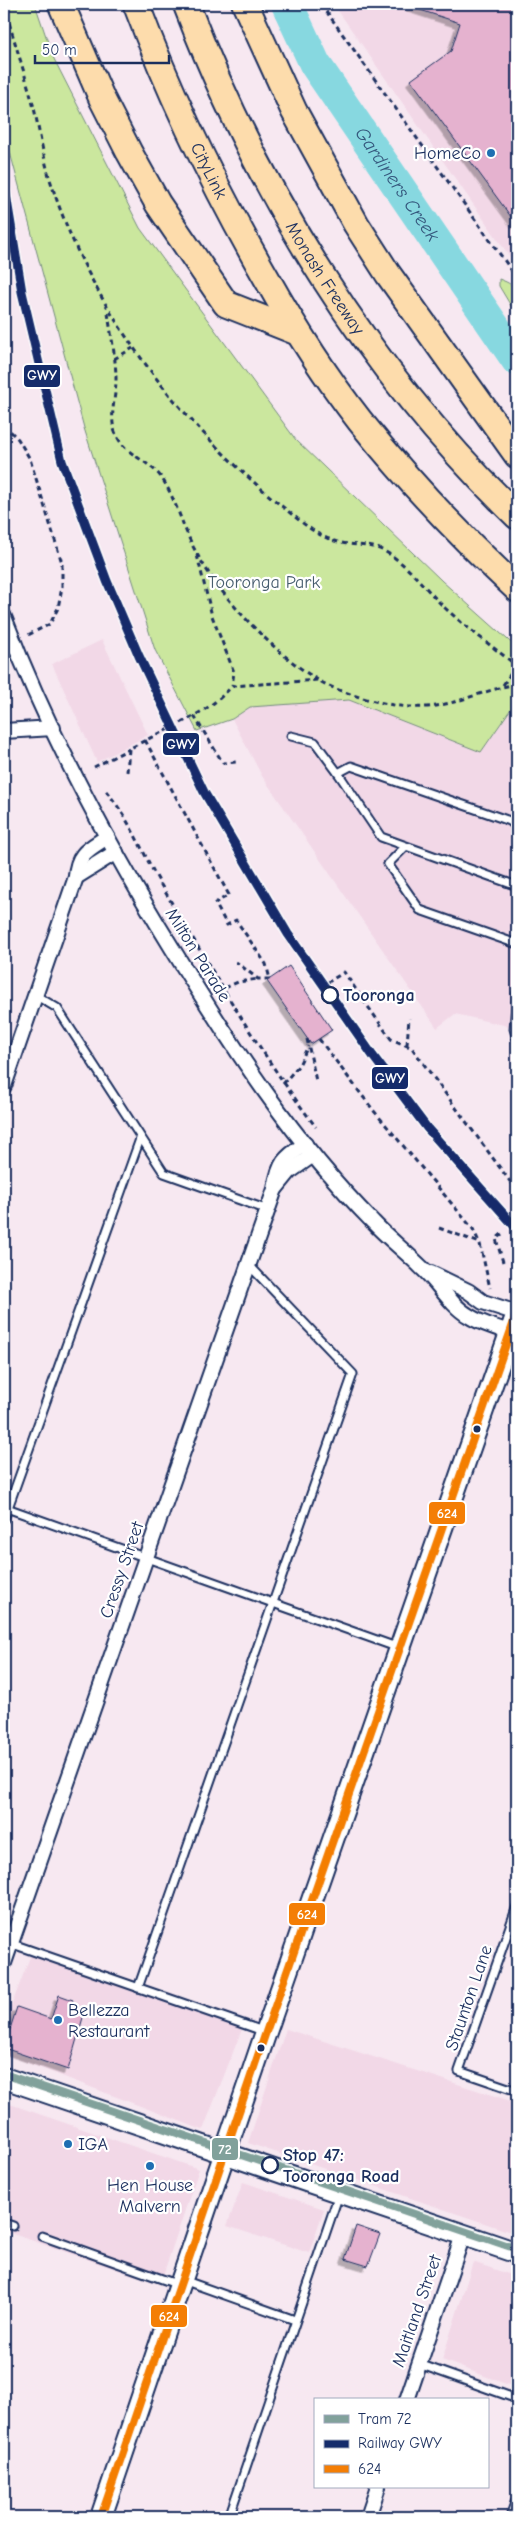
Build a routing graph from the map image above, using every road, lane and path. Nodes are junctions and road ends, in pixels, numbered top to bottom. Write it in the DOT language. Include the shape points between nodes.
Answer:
graph roads {
  1 [pos="61,4"];
  2 [pos="136,4"];
  3 [pos="186,4"];
  4 [pos="246,4"];
  5 [pos="321,4"];
  6 [pos="4,6"];
  7 [pos="517,278"];
  8 [pos="108,310"];
  9 [pos="297,332"];
  10 [pos="133,348"];
  11 [pos="114,359"];
  12 [pos="4,425"];
  13 [pos="517,455"];
  14 [pos="517,516"];
  15 [pos="196,553"];
  16 [pos="517,589"];
  17 [pos="4,617"];
  18 [pos="14,643"];
  19 [pos="517,666"];
  20 [pos="318,680"];
  21 [pos="517,684"];
  22 [pos="232,686"];
  23 [pos="503,686"];
  24 [pos="194,716"];
  25 [pos="53,728"];
  26 [pos="4,731"];
  27 [pos="291,736"];
  28 [pos="145,740"];
  29 [pos="129,749"];
  30 [pos="236,762"];
  31 [pos="94,767"];
  32 [pos="127,772"];
  33 [pos="338,773"];
  34 [pos="106,791"];
  35 [pos="517,827"];
  36 [pos="107,837"];
  37 [pos="405,848"];
  38 [pos="116,852"];
  39 [pos="76,877"];
  40 [pos="517,886"];
  41 [pos="517,944"];
  42 [pos="236,962"];
  43 [pos="258,979"];
  44 [pos="327,983"];
  45 [pos="225,988"];
  46 [pos="517,993"];
  47 [pos="35,995"];
  48 [pos="410,1018"];
  49 [pos="307,1039"];
  50 [pos="319,1039"];
  51 [pos="517,1039"];
  52 [pos="407,1045"];
  53 [pos="308,1046"];
  54 [pos="316,1080"];
  55 [pos="283,1084"];
  56 [pos="4,1086"];
  57 [pos="316,1127"];
  58 [pos="140,1138"];
  59 [pos="309,1149"];
  60 [pos="517,1191"];
  61 [pos="268,1210"];
  62 [pos="439,1228"];
  63 [pos="502,1234"];
  64 [pos="480,1244"];
  65 [pos="503,1262"];
  66 [pos="249,1265"];
  67 [pos="424,1269"];
  68 [pos="491,1292"];
  69 [pos="517,1313"];
  70 [pos="510,1333"];
  71 [pos="6,1507"];
  72 [pos="4,1519"];
  73 [pos="145,1559"];
  74 [pos="273,1605"];
  75 [pos="399,1648"];
  76 [pos="517,1906"];
  77 [pos="7,1942"];
  78 [pos="4,1963"];
  79 [pos="138,1988"];
  80 [pos="266,2032"];
  81 [pos="4,2078"];
  82 [pos="517,2091"];
  83 [pos="224,2154"];
  84 [pos="339,2193"];
  85 [pos="4,2223"];
  86 [pos="13,2226"];
  87 [pos="463,2235"];
  88 [pos="42,2236"];
  89 [pos="517,2253"];
  90 [pos="180,2282"];
  91 [pos="296,2320"];
  92 [pos="419,2364"];
  93 [pos="408,2398"];
  94 [pos="517,2399"];
  95 [pos="378,2488"];
  96 [pos="517,2497"];
  97 [pos="101,2517"];
  98 [pos="229,2517"];
  99 [pos="368,2517"];
  100 [pos="510,2517"];
  1 -- 9 [label="highway" via="129,152 158,204 226,304"];
  2 -- 9 [label="highway, CityLink" via="174,101 218,193"];
  3 -- 14 [label="highway, Monash Freeway" via="202,47 257,163 318,268 400,384 476,474"];
  4 -- 13 [label="highway" via="294,111 356,224"];
  5 -- 7 [label="path"];
  6 -- 8 [label="path" via="49,176 84,263"];
  8 -- 10 [label="path"];
  8 -- 11 [label="path"];
  9 -- 16 [label="highway" via="359,420 395,464"];
  10 -- 11 [label="path"];
  10 -- 19 [label="path" via="185,413 239,468 299,520 331,540 370,546 391,555 451,613"];
  11 -- 15 [label="path" via="116,390 113,414 118,439 125,450 160,476"];
  12 -- 18 [label="path" via="18,439 30,459 62,563 58,608 50,624"];
  15 -- 20 [label="path" via="242,615"];
  15 -- 22 [label="path" via="212,616 234,672"];
  17 -- 18 [label="street, Milton Parade"];
  18 -- 25 [label="street, Milton Parade"];
  19 -- 23 [label="path"];
  20 -- 22 [label="path"];
  20 -- 23 [label="path" via="376,701 424,708 456,703"];
  21 -- 23 [label="path"];
  22 -- 24 [label="path" via="221,698"];
  24 -- 28 [label="path"];
  24 -- 30 [label="path" via="223,763"];
  25 -- 26 [label="street"];
  25 -- 36 [label="street, Milton Parade"];
  27 -- 33 [label="lane" via="315,742"];
  28 -- 29 [label="path"];
  28 -- 43 [label="path" via="229,895 215,903 228,925 236,920 266,964 270,979"];
  29 -- 31 [label="path"];
  29 -- 32 [label="path"];
  33 -- 35 [label="lane" via="351,766 510,820"];
  33 -- 37 [label="lane" via="381,837"];
  34 -- 45 [label="path" via="117,804 162,887"];
  36 -- 38 [label="street, Milton Parade"];
  36 -- 39 [label="street" via="76,863"];
  37 -- 40 [label="lane"];
  37 -- 41 [label="lane" via="388,864 420,910"];
  38 -- 39 [label="street"];
  38 -- 59 [label="street, Milton Parade" via="212,1013 260,1085"];
  39 -- 47 [label="street"];
  42 -- 43 [label="path"];
  43 -- 45 [label="path"];
  44 -- 52 [label="path" via="344,972 391,1039"];
  45 -- 55 [label="path"];
  46 -- 51 [label="lane" via="514,1029"];
  47 -- 56 [label="street"];
  47 -- 58 [label="lane" via="57,1008"];
  48 -- 52 [label="path"];
  49 -- 53 [label="path"];
  50 -- 64 [label="path" via="374,1111 473,1229"];
  52 -- 60 [label="path"];
  53 -- 54 [label="path"];
  53 -- 55 [label="path"];
  55 -- 57 [label="path"];
  58 -- 61 [label="lane" via="164,1173"];
  58 -- 71 [label="lane"];
  59 -- 61 [label="street, Cressy Street" via="282,1162"];
  59 -- 67 [label="street, Milton Parade" via="372,1221"];
  61 -- 66 [label="street, Cressy Street"];
  62 -- 64 [label="path"];
  63 -- 65 [label="path" via="496,1240"];
  64 -- 68 [label="path"];
  66 -- 73 [label="street, Cressy Street"];
  66 -- 74 [label="lane" via="353,1374"];
  67 -- 69 [label="street, Milton Parade" via="483,1302"];
  67 -- 70 [label="street, Milton Parade" via="469,1316"];
  69 -- 70 [label="main road"];
  70 -- 75 [label="main road"];
  71 -- 72 [label="lane"];
  71 -- 73 [label="lane"];
  73 -- 74 [label="lane"];
  73 -- 77 [label="street, Cressy Street"];
  74 -- 75 [label="lane"];
  74 -- 79 [label="lane"];
  75 -- 80 [label="main road"];
  76 -- 82 [label="lane, Staunton Lane" via="459,2071"];
  77 -- 78 [label="street, Cressy Street"];
  77 -- 79 [label="lane"];
  79 -- 80 [label="lane"];
  80 -- 83 [label="main road"];
  81 -- 83 [label="main road"];
  83 -- 84 [label="main road"];
  83 -- 90 [label="main road"];
  84 -- 87 [label="main road"];
  84 -- 91 [label="lane"];
  85 -- 86 [label="lane"];
  87 -- 89 [label="main road"];
  87 -- 92 [label="street, Maitland Street"];
  88 -- 90 [label="lane"];
  90 -- 91 [label="lane"];
  90 -- 97 [label="main road"];
  91 -- 98 [label="lane"];
  92 -- 93 [label="street, Maitland Street"];
  92 -- 94 [label="lane"];
  95 -- 99 [label="street"];
  96 -- 100 [label="lane"];
}
